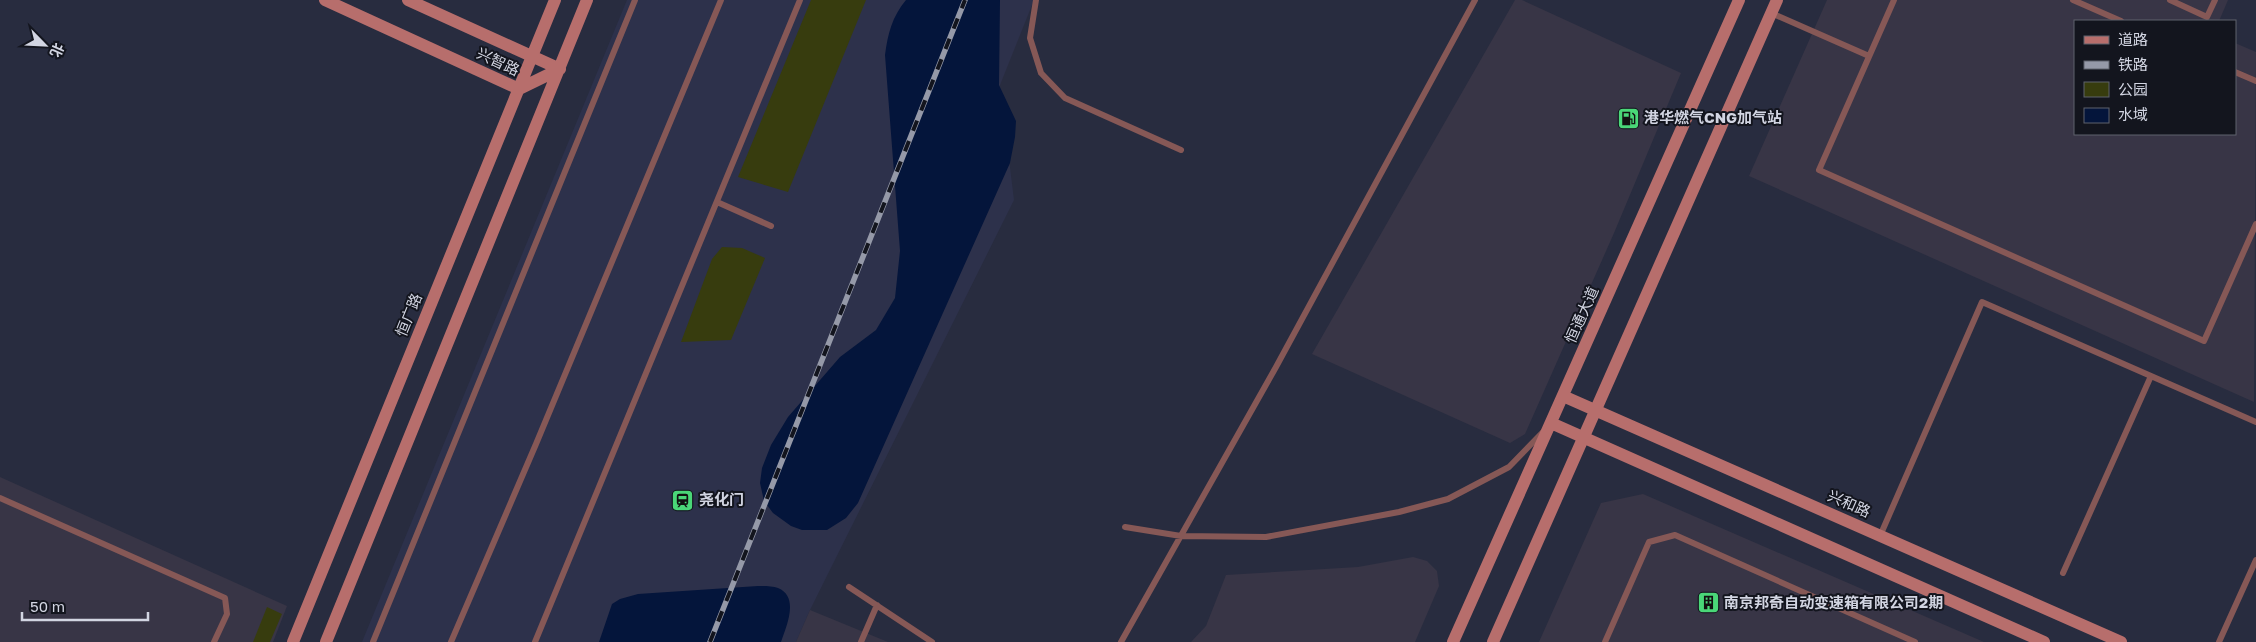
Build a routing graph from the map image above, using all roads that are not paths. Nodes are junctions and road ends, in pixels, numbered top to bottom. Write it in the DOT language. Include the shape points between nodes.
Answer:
graph roads {
  1 [pos="325,0"];
  2 [pos="408,0"];
  3 [pos="555,0"];
  4 [pos="588,0"];
  5 [pos="635,0"];
  6 [pos="721,0"];
  7 [pos="800,0"];
  8 [pos="1036,0"];
  9 [pos="1475,0"];
  10 [pos="1739,0"];
  11 [pos="1777,0"];
  12 [pos="1894,0"];
  13 [pos="2073,0"];
  14 [pos="2170,0"];
  15 [pos="2215,0"];
  16 [pos="1771,13"];
  17 [pos="2119,20"];
  18 [pos="1869,56"];
  19 [pos="532,58"];
  20 [pos="560,69"];
  21 [pos="2236,72"];
  22 [pos="2256,82"];
  23 [pos="519,89"];
  24 [pos="1181,150"];
  25 [pos="717,202"];
  26 [pos="2256,224"];
  27 [pos="771,226"];
  28 [pos="2151,376"];
  29 [pos="1563,396"];
  30 [pos="1596,411"];
  31 [pos="2256,422"];
  32 [pos="1551,423"];
  33 [pos="1584,438"];
  34 [pos="0,498"];
  35 [pos="1125,527"];
  36 [pos="1181,536"];
  37 [pos="1880,536"];
  38 [pos="2256,560"];
  39 [pos="2062,573"];
  40 [pos="849,587"];
  41 [pos="877,605"];
  42 [pos="2038,641"];
  43 [pos="214,642"];
  44 [pos="293,642"];
  45 [pos="326,642"];
  46 [pos="372,642"];
  47 [pos="451,642"];
  48 [pos="535,642"];
  49 [pos="861,642"];
  50 [pos="932,642"];
  51 [pos="1121,642"];
  52 [pos="1453,642"];
  53 [pos="1493,642"];
  54 [pos="1605,642"];
  55 [pos="1915,642"];
  56 [pos="2121,642"];
  57 [pos="2219,642"];
  1 -- 23 [label="main road, 兴智路"];
  2 -- 19 [label="main road, 兴智路"];
  3 -- 19 [label="main road, 恒广路"];
  4 -- 20 [label="main road"];
  5 -- 46 [label="lane"];
  6 -- 47 [label="lane"];
  7 -- 25 [label="lane"];
  8 -- 24 [label="lane" via="1030,38 1041,73 1065,98"];
  9 -- 36 [label="lane"];
  10 -- 29 [label="main road, 恒通大道"];
  11 -- 16 [label="main road"];
  12 -- 18 [label="lane"];
  13 -- 17 [label="lane"];
  14 -- 15 [label="lane" via="2207,16"];
  16 -- 18 [label="lane"];
  16 -- 30 [label="main road"];
  18 -- 26 [label="lane" via="1819,170 2204,341"];
  19 -- 20 [label="main road, 兴智路"];
  19 -- 23 [label="main road, 恒广路"];
  20 -- 23 [label="main road, 兴智路"];
  20 -- 45 [label="main road"];
  21 -- 22 [label="lane"];
  23 -- 44 [label="main road, 恒广路"];
  25 -- 27 [label="lane"];
  25 -- 48 [label="lane"];
  28 -- 31 [label="lane"];
  28 -- 37 [label="lane" via="1982,302"];
  28 -- 39 [label="lane"];
  29 -- 30 [label="main road, 兴和路"];
  29 -- 32 [label="main road, 恒通大道"];
  30 -- 33 [label="main road"];
  30 -- 37 [label="main road, 兴和路"];
  32 -- 33 [label="main road"];
  32 -- 36 [label="lane" via="1509,467 1448,499 1399,512 1266,537"];
  32 -- 52 [label="main road, 恒通大道"];
  33 -- 42 [label="main road"];
  33 -- 53 [label="main road"];
  34 -- 43 [label="lane" via="225,598 226,614"];
  35 -- 36 [label="lane"];
  36 -- 51 [label="lane"];
  37 -- 56 [label="main road, 兴和路"];
  38 -- 57 [label="lane"];
  40 -- 41 [label="lane"];
  41 -- 49 [label="lane"];
  41 -- 50 [label="lane"];
  54 -- 55 [label="lane" via="1649,542 1675,535"];
}
